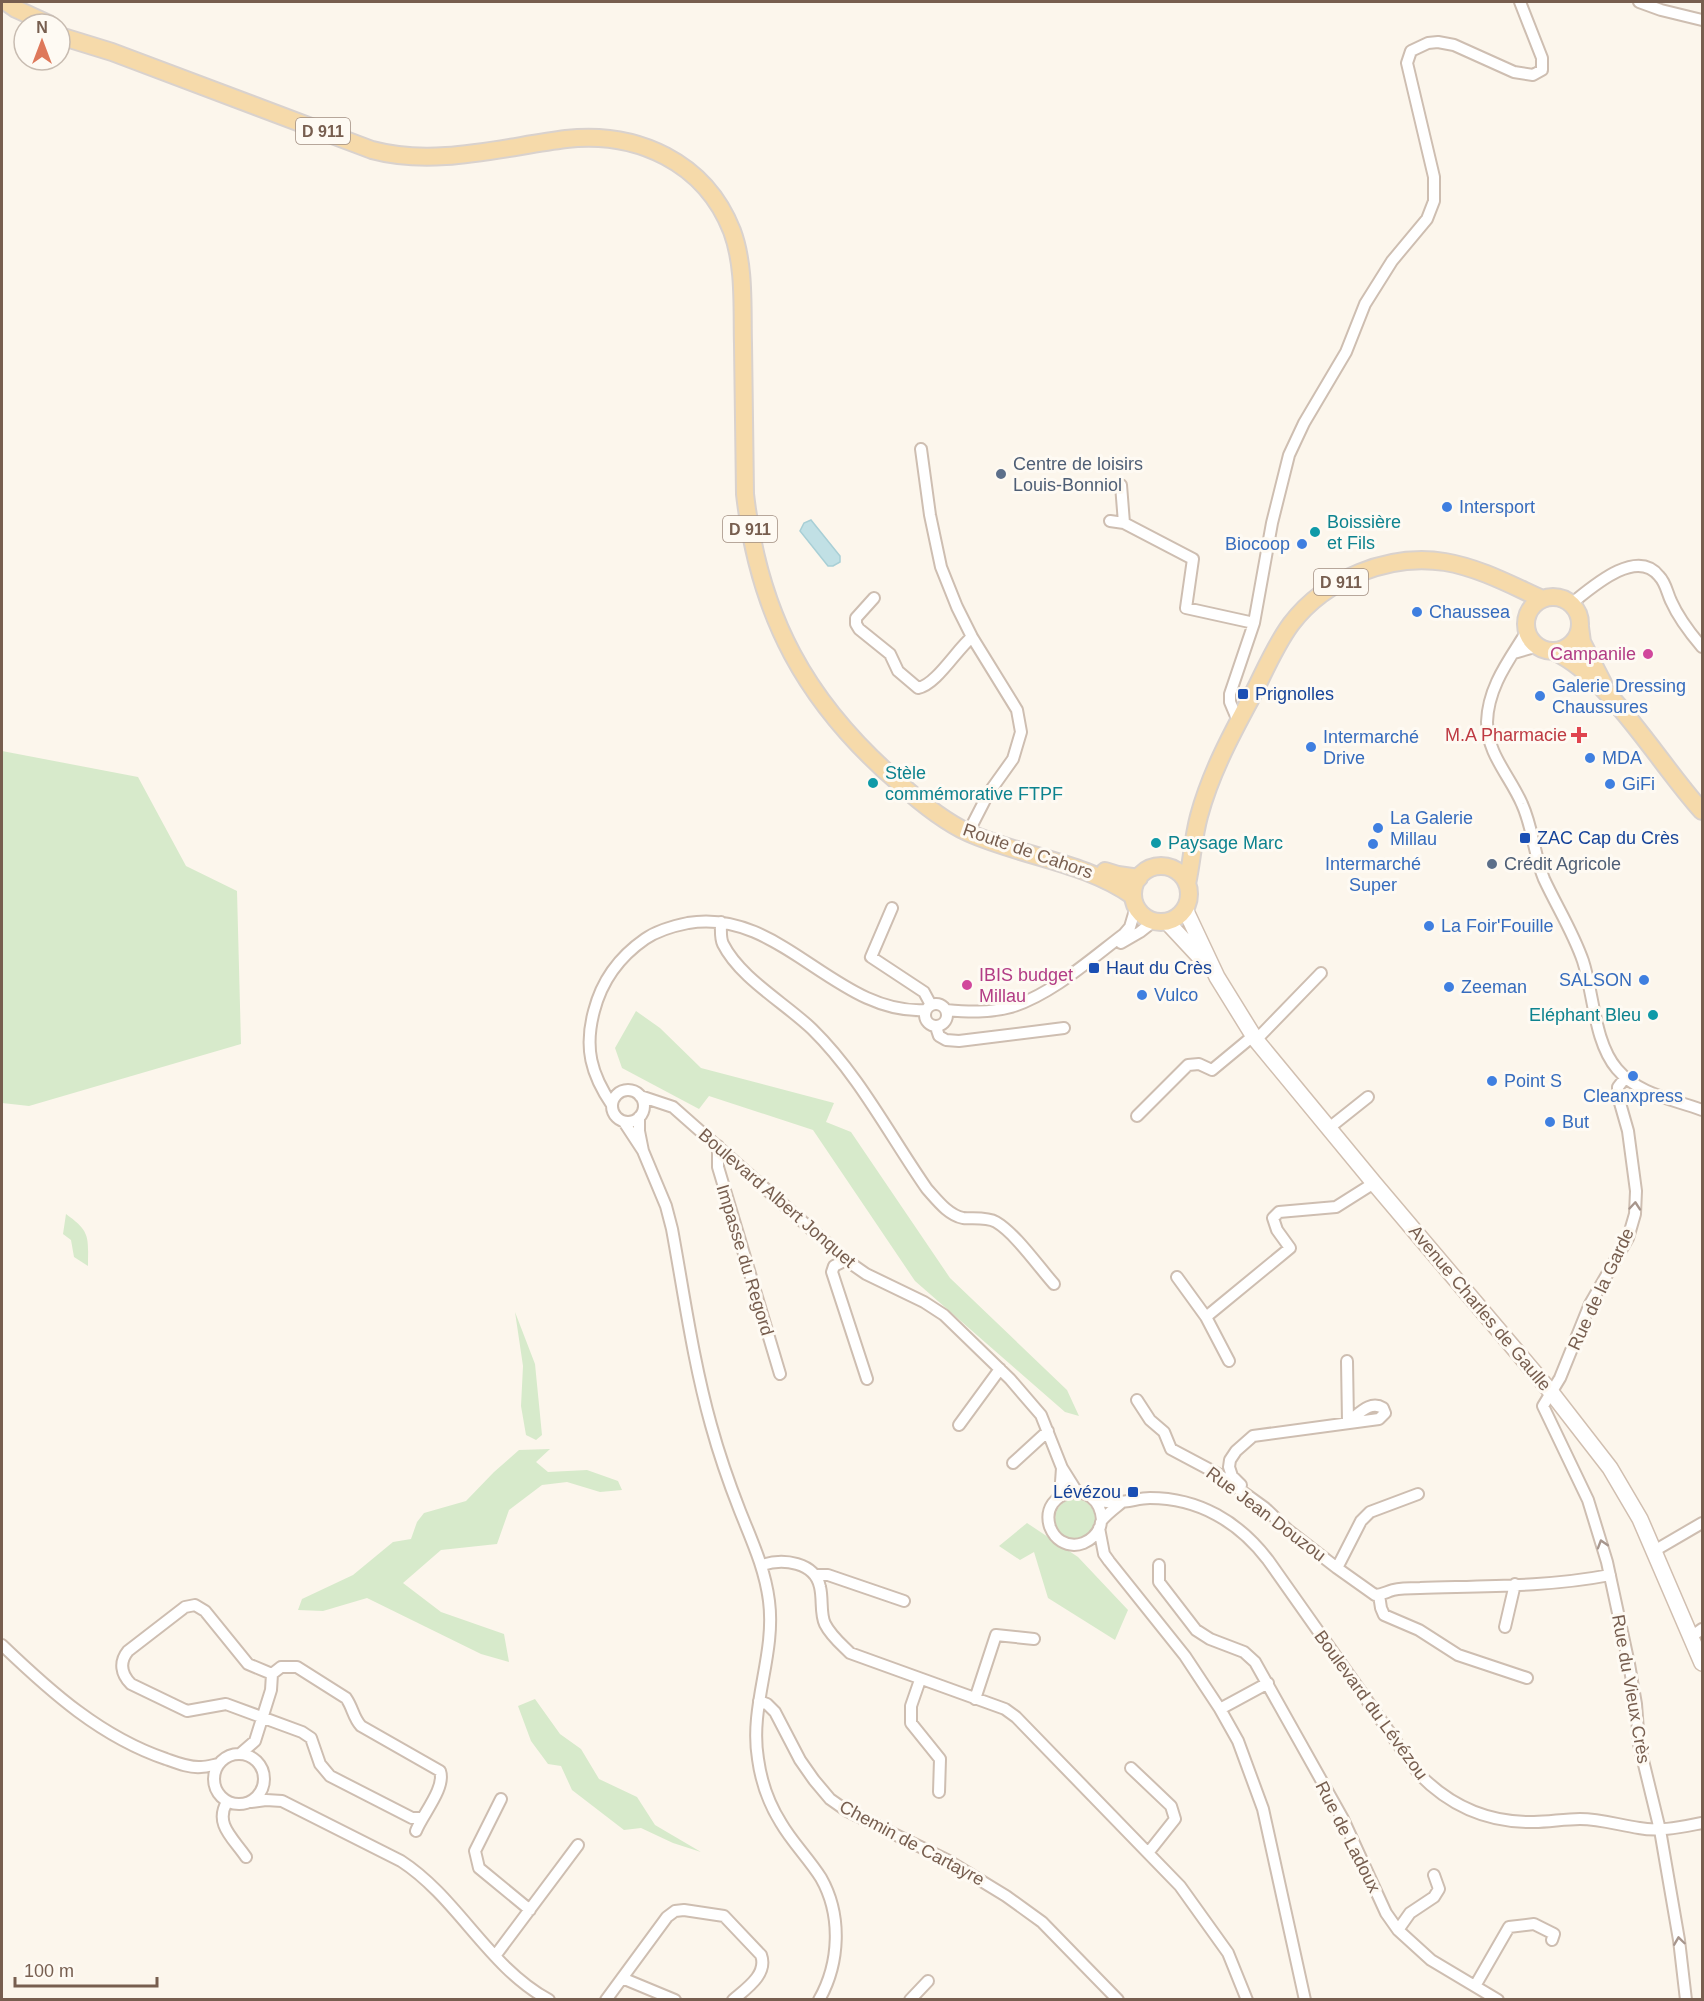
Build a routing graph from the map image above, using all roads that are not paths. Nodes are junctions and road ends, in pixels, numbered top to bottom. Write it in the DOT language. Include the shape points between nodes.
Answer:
graph roads {
  1 [pos="6,2"];
  2 [pos="1520,2"];
  3 [pos="1639,2"];
  4 [pos="23,12"];
  5 [pos="1702,20"];
  6 [pos="72,34"];
  7 [pos="72,40"];
  8 [pos="112,52"];
  9 [pos="921,449"];
  10 [pos="1121,485"];
  11 [pos="1110,521"];
  12 [pos="1124,523"];
  13 [pos="1490,576"];
  14 [pos="874,598"];
  15 [pos="1542,599"];
  16 [pos="1571,604"];
  17 [pos="1254,623"];
  18 [pos="1527,627"];
  19 [pos="1580,627"];
  20 [pos="972,637"];
  21 [pos="1702,647"];
  22 [pos="1545,648"];
  23 [pos="1514,653"];
  24 [pos="1607,692"];
  25 [pos="1238,721"];
  26 [pos="1702,811"];
  27 [pos="970,829"];
  28 [pos="1195,836"];
  29 [pos="1171,868"];
  30 [pos="1139,878"];
  31 [pos="1187,884"];
  32 [pos="1135,902"];
  33 [pos="891,908"];
  34 [pos="1185,909"];
  35 [pos="721,922"];
  36 [pos="1161,922"];
  37 [pos="1094,957"];
  38 [pos="1321,973"];
  39 [pos="1217,978"];
  40 [pos="927,1011"];
  41 [pos="946,1015"];
  42 [pos="936,1027"];
  43 [pos="1064,1028"];
  44 [pos="1255,1038"];
  45 [pos="593,1072"];
  46 [pos="1625,1078"];
  47 [pos="624,1091"];
  48 [pos="640,1096"];
  49 [pos="1368,1097"];
  50 [pos="662,1103"];
  51 [pos="612,1105"];
  52 [pos="1702,1110"];
  53 [pos="641,1114"];
  54 [pos="1137,1116"];
  55 [pos="624,1122"];
  56 [pos="1329,1128"];
  57 [pos="718,1146"];
  58 [pos="643,1151"];
  59 [pos="1374,1183"];
  60 [pos="846,1260"];
  61 [pos="1177,1277"];
  62 [pos="1054,1284"];
  63 [pos="1206,1317"];
  64 [pos="1229,1361"];
  65 [pos="1347,1361"];
  66 [pos="1000,1369"];
  67 [pos="780,1374"];
  68 [pos="867,1379"];
  69 [pos="1551,1392"];
  70 [pos="1137,1400"];
  71 [pos="959,1425"];
  72 [pos="1048,1431"];
  73 [pos="1012,1463"];
  74 [pos="1062,1468"];
  75 [pos="1077,1492"];
  76 [pos="1418,1494"];
  77 [pos="1060,1497"];
  78 [pos="1095,1501"];
  79 [pos="1120,1503"];
  80 [pos="1265,1508"];
  81 [pos="1702,1523"];
  82 [pos="1100,1524"];
  83 [pos="1082,1544"];
  84 [pos="1654,1551"];
  85 [pos="1104,1554"];
  86 [pos="762,1565"];
  87 [pos="1159,1565"];
  88 [pos="1337,1568"];
  89 [pos="815,1575"];
  90 [pos="1610,1575"];
  91 [pos="1515,1584"];
  92 [pos="1379,1595"];
  93 [pos="904,1601"];
  94 [pos="1505,1627"];
  95 [pos="1697,1633"];
  96 [pos="1034,1639"];
  97 [pos="2,1645"];
  98 [pos="1702,1663"];
  99 [pos="272,1674"];
  100 [pos="1527,1678"];
  101 [pos="920,1680"];
  102 [pos="1268,1683"];
  103 [pos="975,1699"];
  104 [pos="759,1701"];
  105 [pos="1220,1709"];
  106 [pos="263,1717"];
  107 [pos="255,1741"];
  108 [pos="240,1754"];
  109 [pos="219,1764"];
  110 [pos="193,1767"];
  111 [pos="1131,1767"];
  112 [pos="263,1771"];
  113 [pos="214,1782"];
  114 [pos="939,1792"];
  115 [pos="501,1799"];
  116 [pos="227,1802"];
  117 [pos="251,1802"];
  118 [pos="282,1802"];
  119 [pos="421,1818"];
  120 [pos="1702,1823"];
  121 [pos="1660,1830"];
  122 [pos="416,1832"];
  123 [pos="578,1845"];
  124 [pos="1148,1853"];
  125 [pos="246,1857"];
  126 [pos="1434,1875"];
  127 [pos="530,1910"];
  128 [pos="1398,1930"];
  129 [pos="1552,1940"];
  130 [pos="495,1956"];
  131 [pos="622,1978"];
  132 [pos="928,1981"];
  133 [pos="1475,1986"];
  134 [pos="549,2000"];
  135 [pos="606,2000"];
  136 [pos="675,2000"];
  137 [pos="733,2000"];
  138 [pos="819,2000"];
  139 [pos="910,2000"];
  140 [pos="1118,2000"];
  141 [pos="1247,2000"];
  142 [pos="1305,2000"];
  143 [pos="1498,2000"];
  144 [pos="1686,2000"];
  1 -- 4 [label="main road"];
  2 -- 17 [label="street" via="1542,58 1542,70 1533,75 1514,72 1454,45 1438,42 1419,46 1408,57 1434,177 1434,201 1426,219 1392,261 1365,304 1346,352 1289,455"];
  3 -- 5 [label="street"];
  6 -- 8 [label="main road, D 911"];
  7 -- 8 [label="main road, D 911"];
  8 -- 27 [label="main road, Route de Cahors / D 911" via="392,155 425,157 608,137 655,150 698,179 726,219 737,249 742,291 745,494 753,548 765,593 783,637 808,682 837,722 924,804 945,810"];
  9 -- 20 [label="street" via="940,567"];
  10 -- 12 [label="street"];
  11 -- 12 [label="street"];
  12 -- 17 [label="street" via="1193,559 1186,608"];
  13 -- 15 [label="main road, D 911"];
  13 -- 18 [label="main road, D 911" via="1522,606"];
  13 -- 25 [label="main road, D 911" via="1463,566 1423,561 1386,565 1355,575 1322,594 1300,613"];
  14 -- 20 [label="street" via="856,618 856,624 890,654 898,671 918,688 932,680"];
  15 -- 16 [label="main road" via="1556,597"];
  15 -- 18 [label="main road" via="1532,608"];
  16 -- 19 [label="main road" via="1578,613"];
  16 -- 21 [label="street" via="1621,569 1633,566 1652,570 1666,587 1683,624"];
  17 -- 25 [label="street" via="1230,694"];
  18 -- 22 [label="main road" via="1531,640"];
  18 -- 23 [label="street"];
  19 -- 22 [label="main road" via="1564,649"];
  19 -- 24 [label="main road" via="1582,642"];
  20 -- 27 [label="street" via="1017,710 1021,732 1013,759"];
  22 -- 23 [label="street"];
  22 -- 24 [label="main road" via="1573,661"];
  23 -- 46 [label="street" via="1496,682 1487,720 1488,737 1523,805 1543,877 1579,952 1604,1047"];
  24 -- 26 [label="main road"];
  25 -- 28 [label="main road, D 911" via="1209,787"];
  27 -- 30 [label="main road, Route de Cahors / D 911"];
  27 -- 32 [label="main road, Route de Cahors / D 911" via="1003,846 1099,875 1117,884"];
  28 -- 29 [label="main road, D 911" via="1186,855"];
  28 -- 31 [label="main road, D 911"];
  29 -- 30 [label="main road" via="1154,867"];
  29 -- 31 [label="main road"];
  30 -- 32 [label="main road" via="1134,886"];
  31 -- 34 [label="main road" via="1190,894"];
  32 -- 36 [label="main road" via="1144,916"];
  32 -- 37 [label="street" via="1130,927"];
  33 -- 40 [label="street" via="872,957 924,992"];
  34 -- 36 [label="main road" via="1178,917"];
  34 -- 39 [label="main road"];
  35 -- 40 [label="street" via="765,937 851,991 905,1009"];
  35 -- 45 [label="street" via="674,925 633,947 617,963 598,997 591,1023"];
  35 -- 62 [label="street" via="722,943 728,952 744,972 831,1049 940,1204 952,1214 994,1221 1007,1230"];
  36 -- 37 [label="street"];
  36 -- 39 [label="main road" via="1181,934"];
  37 -- 41 [label="street" via="1026,1001 1000,1009"];
  38 -- 44 [label="street"];
  39 -- 44 [label="main road, Avenue Charles de Gaulle"];
  40 -- 41 [label="street" via="938,1004"];
  40 -- 42 [label="street" via="929,1025"];
  41 -- 42 [label="street" via="943,1024"];
  42 -- 43 [label="street" via="939,1036 959,1041"];
  44 -- 54 [label="street" via="1212,1070 1199,1064 1188,1065"];
  44 -- 56 [label="main road, Avenue Charles de Gaulle"];
  45 -- 47 [label="street" via="608,1086"];
  45 -- 51 [label="street"];
  46 -- 52 [label="street" via="1652,1094"];
  69 -- 46 [label="street, Rue de la Garde, one-way" via="1590,1304 1628,1238 1635,1214 1631,1151 1618,1096 1618,1087"];
  47 -- 48 [label="street"];
  47 -- 51 [label="street" via="615,1096"];
  48 -- 50 [label="street, Boulevard Albert Jonquet"];
  48 -- 53 [label="street"];
  49 -- 56 [label="street"];
  50 -- 53 [label="street"];
  50 -- 57 [label="street, Boulevard Albert Jonquet" via="673,1107"];
  51 -- 55 [label="street" via="614,1114"];
  53 -- 55 [label="street"];
  53 -- 58 [label="street"];
  55 -- 58 [label="street"];
  56 -- 59 [label="main road, Avenue Charles de Gaulle"];
  57 -- 60 [label="street, Boulevard Albert Jonquet"];
  57 -- 67 [label="street, Impasse du Regord" via="718,1167"];
  58 -- 86 [label="street" via="672,1229 711,1425 732,1492"];
  59 -- 63 [label="street" via="1336,1207 1279,1212 1273,1218 1290,1248"];
  59 -- 69 [label="main road, Avenue Charles de Gaulle"];
  60 -- 66 [label="street, Boulevard Albert Jonquet" via="944,1316"];
  60 -- 68 [label="street" via="834,1266 832,1272"];
  61 -- 63 [label="street"];
  63 -- 64 [label="street"];
  65 -- 80 [label="street" via="1348,1422 1262,1434 1236,1451 1229,1467 1232,1476"];
  66 -- 71 [label="street"];
  66 -- 72 [label="street, Boulevard Albert Jonquet" via="1027,1396"];
  69 -- 84 [label="main road, Avenue Charles de Gaulle" via="1610,1468"];
  90 -- 69 [label="street, Rue du Vieux Crès, one-way" via="1588,1500 1543,1406"];
  70 -- 80 [label="street, Rue Jean Douzou" via="1164,1432 1171,1449 1218,1474"];
  72 -- 73 [label="street"];
  72 -- 74 [label="street, Boulevard Albert Jonquet"];
  74 -- 75 [label="street, Boulevard Albert Jonquet"];
  74 -- 77 [label="street, Boulevard Albert Jonquet"];
  75 -- 77 [label="street"];
  75 -- 78 [label="street"];
  76 -- 88 [label="street" via="1370,1512 1361,1521"];
  77 -- 83 [label="street" via="1050,1508 1051,1531 1062,1541"];
  78 -- 79 [label="street, Boulevard du Lévézou"];
  78 -- 82 [label="street"];
  79 -- 82 [label="street"];
  79 -- 121 [label="street, Boulevard du Lévézou" via="1149,1498 1195,1505 1223,1518 1248,1537 1419,1774 1457,1805 1512,1822 1579,1819"];
  80 -- 88 [label="street, Rue Jean Douzou"];
  81 -- 84 [label="street"];
  82 -- 83 [label="street" via="1094,1537"];
  82 -- 85 [label="street"];
  83 -- 85 [label="street"];
  84 -- 95 [label="main road, Avenue Charles de Gaulle"];
  85 -- 105 [label="street" via="1185,1656"];
  86 -- 89 [label="street" via="788,1561"];
  86 -- 104 [label="street" via="771,1629"];
  87 -- 102 [label="street, Rue de Ladoux" via="1159,1582 1188,1622 1210,1639 1244,1652"];
  88 -- 92 [label="street, Rue Jean Douzou"];
  89 -- 93 [label="street" via="828,1575"];
  89 -- 101 [label="street" via="824,1623 835,1639 850,1653"];
  90 -- 91 [label="street"];
  90 -- 121 [label="street, Rue du Vieux Crès" via="1636,1704 1639,1743"];
  91 -- 92 [label="street" via="1412,1588"];
  91 -- 94 [label="street"];
  92 -- 100 [label="street" via="1384,1615 1419,1630 1458,1655"];
  95 -- 98 [label="main road, Avenue Charles de Gaulle"];
  96 -- 103 [label="street" via="996,1635"];
  97 -- 110 [label="street" via="80,1715 137,1750"];
  99 -- 106 [label="street"];
  99 -- 106 [label="street" via="248,1664 205,1611 195,1605 185,1606 128,1651 122,1665 130,1684 188,1711 226,1704"];
  99 -- 119 [label="street" via="281,1667 297,1667 346,1698 362,1726 440,1771 441,1784"];
  101 -- 103 [label="street"];
  101 -- 114 [label="street" via="911,1722 940,1759"];
  102 -- 105 [label="street"];
  102 -- 128 [label="street, Rue de Ladoux" via="1343,1819 1386,1913"];
  103 -- 124 [label="street" via="1016,1717"];
  104 -- 138 [label="street" via="756,1730 765,1787 781,1823 820,1876 834,1912 836,1951"];
  104 -- 140 [label="street, Chemin de Cartayre" via="775,1712 800,1760 830,1799 947,1860 1006,1896 1042,1922"];
  105 -- 142 [label="street" via="1238,1741 1263,1809"];
  106 -- 107 [label="street"];
  106 -- 119 [label="street" via="311,1738 320,1764 330,1776 412,1818"];
  107 -- 108 [label="street"];
  107 -- 112 [label="street"];
  108 -- 109 [label="street"];
  108 -- 112 [label="street" via="248,1756"];
  109 -- 110 [label="street"];
  109 -- 113 [label="street"];
  110 -- 113 [label="street"];
  111 -- 124 [label="street" via="1174,1812 1175,1819"];
  112 -- 117 [label="street" via="262,1791"];
  112 -- 118 [label="street"];
  113 -- 116 [label="street"];
  115 -- 127 [label="street" via="475,1851 479,1868"];
  116 -- 117 [label="street"];
  116 -- 125 [label="street" via="222,1824"];
  117 -- 118 [label="street"];
  118 -- 130 [label="street" via="418,1872"];
  119 -- 122 [label="street"];
  120 -- 121 [label="street, Boulevard du Lévézou"];
  144 -- 121 [label="street, Rue du Vieux Crès, one-way"];
  123 -- 127 [label="street"];
  124 -- 141 [label="street" via="1180,1886 1228,1953"];
  126 -- 128 [label="street" via="1439,1889 1434,1897 1410,1913"];
  127 -- 130 [label="street"];
  128 -- 133 [label="street, Rue de Ladoux" via="1431,1960"];
  129 -- 133 [label="street" via="1554,1934 1534,1924 1509,1927"];
  130 -- 134 [label="street" via="534,1992"];
  131 -- 135 [label="street"];
  131 -- 136 [label="street"];
  131 -- 137 [label="street" via="675,1911 724,1916 761,1954 763,1962 757,1977"];
  132 -- 139 [label="street"];
  133 -- 143 [label="street, Rue de Ladoux"];
}
